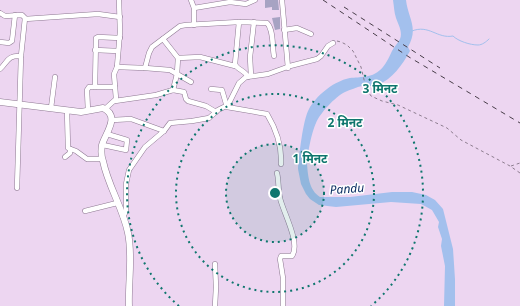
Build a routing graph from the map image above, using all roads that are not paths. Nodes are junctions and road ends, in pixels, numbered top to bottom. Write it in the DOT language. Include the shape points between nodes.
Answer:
graph roads {
  1 [pos="119,0"];
  2 [pos="191,0"];
  3 [pos="255,0"];
  4 [pos="282,0"];
  5 [pos="237,2"];
  6 [pos="194,8"];
  7 [pos="0,13"];
  8 [pos="15,15"];
  9 [pos="120,17"];
  10 [pos="25,19"];
  11 [pos="239,22"];
  12 [pos="254,22"];
  13 [pos="194,25"];
  14 [pos="284,30"];
  15 [pos="311,34"];
  16 [pos="120,38"];
  17 [pos="163,39"];
  18 [pos="0,42"];
  19 [pos="333,43"];
  20 [pos="95,50"];
  21 [pos="118,51"];
  22 [pos="21,56"];
  23 [pos="274,56"];
  24 [pos="178,58"];
  25 [pos="235,66"];
  26 [pos="117,67"];
  27 [pos="146,68"];
  28 [pos="288,68"];
  29 [pos="0,69"];
  30 [pos="177,74"];
  31 [pos="249,76"];
  32 [pos="55,77"];
  33 [pos="191,82"];
  34 [pos="95,86"];
  35 [pos="115,87"];
  36 [pos="211,88"];
  37 [pos="173,90"];
  38 [pos="115,101"];
  39 [pos="0,102"];
  40 [pos="19,104"];
  41 [pos="227,107"];
  42 [pos="51,108"];
  43 [pos="105,109"];
  44 [pos="67,110"];
  45 [pos="88,111"];
  46 [pos="216,112"];
  47 [pos="112,120"];
  48 [pos="164,131"];
  49 [pos="107,134"];
  50 [pos="103,145"];
  51 [pos="70,149"];
  52 [pos="65,157"];
  53 [pos="102,159"];
  54 [pos="281,164"];
  55 [pos="276,173"];
  56 [pos="17,188"];
  57 [pos="117,203"];
  58 [pos="85,211"];
  59 [pos="123,217"];
  60 [pos="215,264"];
  61 [pos="129,306"];
  62 [pos="214,306"];
  63 [pos="283,306"];
  1 -- 9 [label="street"];
  2 -- 6 [label="street"];
  3 -- 5 [label="street" via="246,4"];
  4 -- 14 [label="street"];
  5 -- 6 [label="street"];
  6 -- 13 [label="street"];
  7 -- 8 [label="street" via="6,16"];
  8 -- 10 [label="street" via="23,16"];
  8 -- 18 [label="street" via="12,41"];
  9 -- 10 [label="street" via="98,14"];
  9 -- 16 [label="street"];
  10 -- 22 [label="street"];
  11 -- 12 [label="street"];
  11 -- 13 [label="street"];
  11 -- 25 [label="street"];
  12 -- 23 [label="street" via="269,24"];
  12 -- 31 [label="street"];
  13 -- 17 [label="street" via="180,26"];
  14 -- 15 [label="street" via="297,28"];
  14 -- 28 [label="street"];
  16 -- 20 [label="street" via="97,37"];
  16 -- 21 [label="street"];
  17 -- 24 [label="street"];
  17 -- 27 [label="street" via="151,49"];
  19 -- 28 [label="street" via="319,58"];
  20 -- 21 [label="street"];
  20 -- 34 [label="street"];
  21 -- 26 [label="street"];
  22 -- 29 [label="street" via="10,58"];
  22 -- 40 [label="street"];
  24 -- 25 [label="street" via="200,57"];
  24 -- 30 [label="street"];
  25 -- 31 [label="street"];
  26 -- 27 [label="street"];
  26 -- 35 [label="street" via="114,74"];
  27 -- 30 [label="street" via="169,70"];
  28 -- 31 [label="street"];
  30 -- 33 [label="street"];
  30 -- 37 [label="street"];
  31 -- 41 [label="street" via="239,83"];
  32 -- 42 [label="street"];
  34 -- 35 [label="street"];
  34 -- 45 [label="street" via="88,88"];
  35 -- 38 [label="street"];
  36 -- 41 [label="street" via="222,90"];
  37 -- 38 [label="street"];
  37 -- 46 [label="street" via="184,92 188,101"];
  38 -- 43 [label="street"];
  39 -- 40 [label="street"];
  40 -- 42 [label="street"];
  40 -- 56 [label="street"];
  41 -- 46 [label="street"];
  41 -- 54 [label="street" via="267,114 274,125 282,155"];
  42 -- 44 [label="street"];
  43 -- 45 [label="street"];
  43 -- 47 [label="street" via="110,113"];
  44 -- 45 [label="street"];
  44 -- 51 [label="street"];
  46 -- 48 [label="street" via="203,119 171,122"];
  47 -- 48 [label="street" via="131,119"];
  47 -- 49 [label="street"];
  48 -- 59 [label="street" via="144,147 129,170 126,210"];
  49 -- 50 [label="street"];
  49 -- 50 [label="street" via="127,139 127,149 125,151"];
  50 -- 53 [label="street"];
  51 -- 52 [label="street"];
  51 -- 53 [label="street" via="87,159"];
  53 -- 57 [label="street"];
  55 -- 63 [label="street" via="281,204 291,230 294,248 292,256 281,256 280,259"];
  57 -- 58 [label="street"];
  57 -- 59 [label="street"];
  59 -- 61 [label="street" via="129,244"];
  60 -- 62 [label="street"];
}
